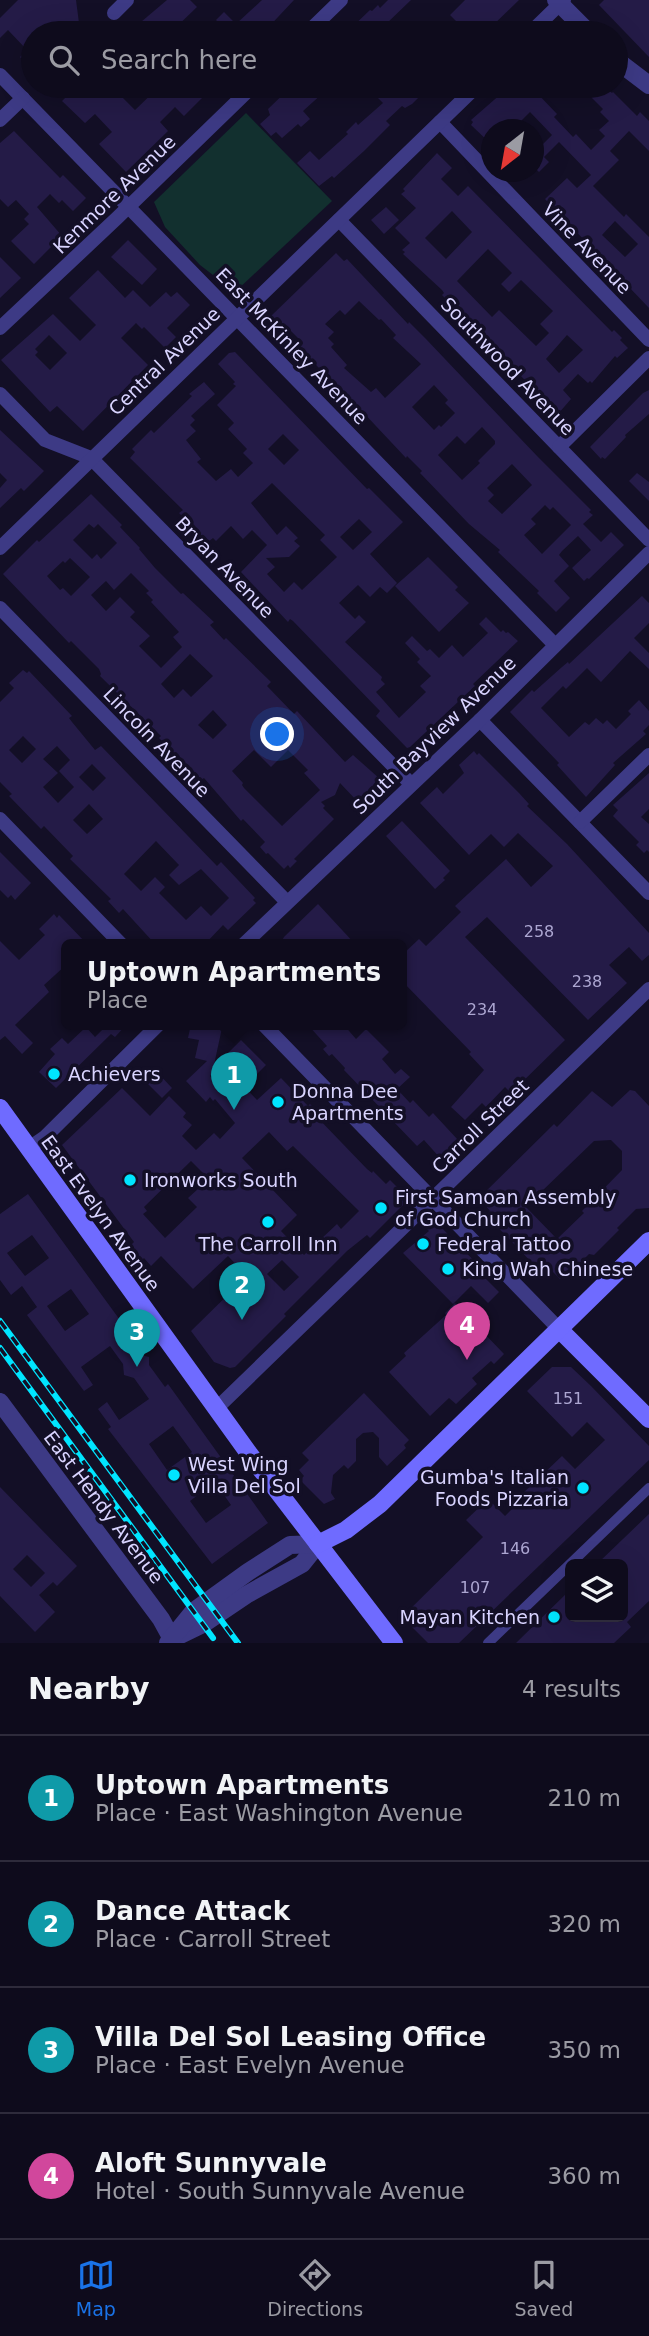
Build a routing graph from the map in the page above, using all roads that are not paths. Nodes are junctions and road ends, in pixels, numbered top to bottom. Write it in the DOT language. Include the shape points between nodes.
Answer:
graph roads {
  1 [pos="127,0"];
  2 [pos="341,0"];
  3 [pos="560,1"];
  4 [pos="114,13"];
  5 [pos="319,21"];
  6 [pos="541,21"];
  7 [pos="578,21"];
  8 [pos="628,69"];
  9 [pos="0,75"];
  10 [pos="649,85"];
  11 [pos="21,97"];
  12 [pos="241,98"];
  13 [pos="465,98"];
  14 [pos="23,99"];
  15 [pos="0,120"];
  16 [pos="440,122"];
  17 [pos="128,207"];
  18 [pos="339,220"];
  19 [pos="237,317"];
  20 [pos="0,328"];
  21 [pos="649,340"];
  22 [pos="649,359"];
  23 [pos="0,394"];
  24 [pos="559,447"];
  25 [pos="91,458"];
  26 [pos="649,540"];
  27 [pos="0,548"];
  28 [pos="649,553"];
  29 [pos="0,608"];
  30 [pos="555,645"];
  31 [pos="480,720"];
  32 [pos="649,755"];
  33 [pos="411,785"];
  34 [pos="0,819"];
  35 [pos="580,822"];
  36 [pos="649,893"];
  37 [pos="287,902"];
  38 [pos="116,939"];
  39 [pos="249,939"];
  40 [pos="649,989"];
  41 [pos="153,1030"];
  42 [pos="270,1030"];
  43 [pos="0,1108"];
  44 [pos="29,1148"];
  45 [pos="433,1198"];
  46 [pos="649,1241"];
  47 [pos="560,1330"];
  48 [pos="0,1402"];
  49 [pos="217,1408"];
  50 [pos="649,1419"];
  51 [pos="649,1488"];
  52 [pos="318,1544"];
  53 [pos="172,1642"];
  54 [pos="394,1643"];
  55 [pos="488,1643"];
  1 -- 4 [label="street"];
  2 -- 5 [label="street"];
  3 -- 6 [label="street"];
  3 -- 7 [label="street"];
  8 -- 10 [label="street"];
  9 -- 11 [label="street, East McKinley Avenue"];
  12 -- 17 [label="street, Kenmore Avenue"];
  13 -- 16 [label="street, Central Avenue"];
  14 -- 15 [label="street"];
  14 -- 17 [label="street, East McKinley Avenue"];
  16 -- 18 [label="street, Central Avenue"];
  16 -- 21 [label="street, Vine Avenue"];
  17 -- 19 [label="street, East McKinley Avenue"];
  17 -- 20 [label="street, Kenmore Avenue"];
  18 -- 19 [label="street, Central Avenue"];
  18 -- 24 [label="street, Southwood Avenue"];
  19 -- 25 [label="street, Central Avenue"];
  19 -- 30 [label="street, East McKinley Avenue"];
  22 -- 24 [label="street"];
  23 -- 25 [label="street, Bryan Avenue" via="45,440"];
  24 -- 26 [label="street, Southwood Avenue"];
  25 -- 27 [label="street, Central Avenue"];
  25 -- 33 [label="street, Bryan Avenue"];
  28 -- 30 [label="street, South Bayview Avenue"];
  29 -- 37 [label="street, Lincoln Avenue"];
  30 -- 31 [label="street, South Bayview Avenue"];
  31 -- 33 [label="street, South Bayview Avenue"];
  31 -- 35 [label="street"];
  32 -- 35 [label="street"];
  33 -- 37 [label="street, South Bayview Avenue"];
  34 -- 38 [label="street"];
  35 -- 36 [label="street"];
  37 -- 39 [label="street, South Bayview Avenue"];
  40 -- 45 [label="street, Carroll Street"];
  41 -- 44 [label="street"];
  42 -- 45 [label="street"];
  43 -- 44 [label="main road, East Evelyn Avenue"];
  44 -- 49 [label="main road, East Evelyn Avenue"];
  45 -- 47 [label="street"];
  45 -- 49 [label="street, Carroll Street"];
  46 -- 47 [label="main road"];
  47 -- 50 [label="main road"];
  47 -- 52 [label="main road" via="380,1504"];
  48 -- 53 [label="street, East Hendy Avenue" via="161,1619"];
  49 -- 52 [label="main road, East Evelyn Avenue"];
  51 -- 55 [label="street"];
  52 -- 53 [label="street" via="290,1545 248,1572 194,1611"];
  52 -- 54 [label="main road, East Evelyn Avenue"];
}
